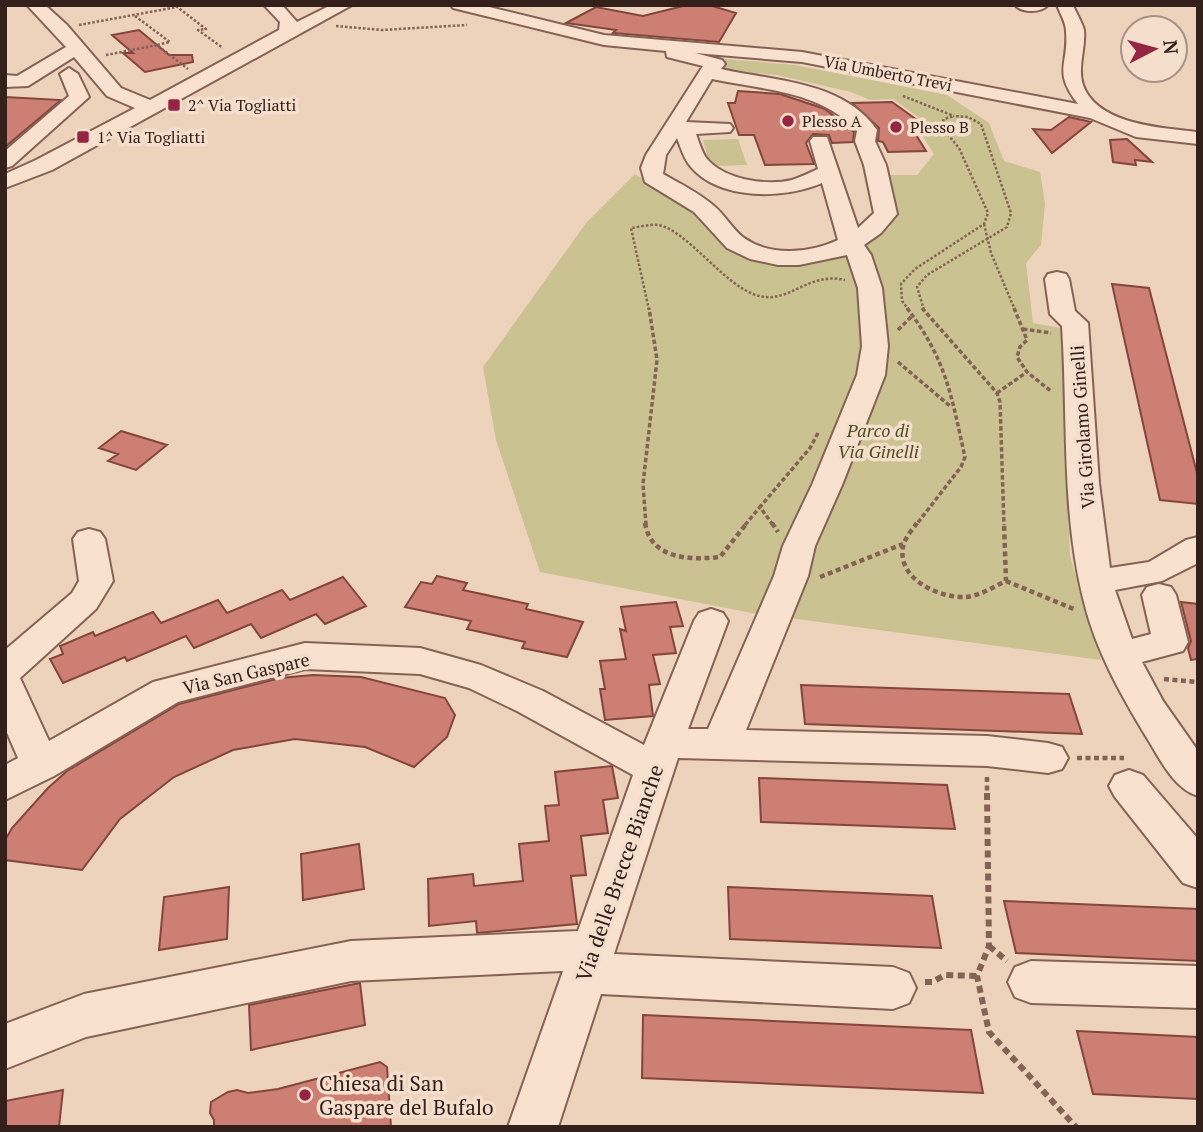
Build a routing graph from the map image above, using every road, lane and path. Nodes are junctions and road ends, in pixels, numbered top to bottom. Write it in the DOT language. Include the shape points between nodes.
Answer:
graph roads {
  1 [pos="35,5"];
  2 [pos="459,5"];
  3 [pos="1023,5"];
  4 [pos="1040,5"];
  5 [pos="1065,5"];
  6 [pos="177,6"];
  7 [pos="336,8"];
  8 [pos="135,15"];
  9 [pos="287,17"];
  10 [pos="474,25"];
  11 [pos="61,29"];
  12 [pos="157,45"];
  13 [pos="676,50"];
  14 [pos="123,52"];
  15 [pos="82,53"];
  16 [pos="240,59"];
  17 [pos="709,70"];
  18 [pos="201,80"];
  19 [pos="740,80"];
  20 [pos="5,81"];
  21 [pos="183,90"];
  22 [pos="108,91"];
  23 [pos="852,98"];
  24 [pos="148,108"];
  25 [pos="1095,113"];
  26 [pos="678,128"];
  27 [pos="723,128"];
  28 [pos="108,130"];
  29 [pos="1152,134"];
  30 [pos="1198,138"];
  31 [pos="820,141"];
  32 [pos="1198,154"];
  33 [pos="5,162"];
  34 [pos="830,172"];
  35 [pos="5,182"];
  36 [pos="984,224"];
  37 [pos="987,240"];
  38 [pos="851,244"];
  39 [pos="1057,279"];
  40 [pos="850,281"];
  41 [pos="875,346"];
  42 [pos="1027,372"];
  43 [pos="997,393"];
  44 [pos="951,406"];
  45 [pos="1082,414"];
  46 [pos="823,426"];
  47 [pos="760,508"];
  48 [pos="89,539"];
  49 [pos="903,544"];
  50 [pos="799,546"];
  51 [pos="1198,547"];
  52 [pos="791,576"];
  53 [pos="1006,580"];
  54 [pos="1096,581"];
  55 [pos="1159,595"];
  56 [pos="711,621"];
  57 [pos="1116,640"];
  58 [pos="1184,644"];
  59 [pos="5,671"];
  60 [pos="5,683"];
  61 [pos="721,744"];
  62 [pos="987,751"];
  63 [pos="660,756"];
  64 [pos="1048,758"];
  65 [pos="40,765"];
  66 [pos="1128,772"];
  67 [pos="1198,781"];
  68 [pos="5,784"];
  69 [pos="1198,870"];
  70 [pos="589,961"];
  71 [pos="977,975"];
  72 [pos="1031,982"];
  73 [pos="907,985"];
  74 [pos="1198,987"];
  75 [pos="5,1047"];
  76 [pos="533,1127"];
  77 [pos="1076,1127"];
  1 -- 11 [label="street"];
  2 -- 13 [label="street, Via Umberto Trevi" via="604,40"];
  3 -- 4 [label="street"];
  5 -- 25 [label="street" via="1075,30 1074,86"];
  6 -- 8 [label="path"];
  6 -- 16 [label="path" via="206,29 198,30"];
  7 -- 9 [label="street"];
  8 -- 11 [label="path"];
  8 -- 12 [label="path" via="170,42"];
  9 -- 10 [label="path" via="382,30"];
  9 -- 16 [label="street"];
  11 -- 15 [label="street"];
  12 -- 14 [label="path"];
  12 -- 18 [label="path"];
  13 -- 17 [label="street, Via Umberto Trevi" via="716,64"];
  13 -- 25 [label="street, Via Umberto Trevi" via="802,57"];
  15 -- 20 [label="street" via="21,82"];
  15 -- 22 [label="street"];
  15 -- 33 [label="street" via="64,78 79,97"];
  16 -- 18 [label="street"];
  17 -- 19 [label="street"];
  17 -- 26 [label="street"];
  18 -- 21 [label="street"];
  19 -- 23 [label="street" via="770,77"];
  19 -- 38 [label="street" via="834,102 867,130 865,141 886,214 867,236"];
  21 -- 22 [label="street" via="137,95"];
  21 -- 24 [label="street"];
  22 -- 24 [label="street" via="131,109"];
  22 -- 28 [label="street" via="112,114"];
  24 -- 28 [label="street"];
  25 -- 29 [label="street"];
  26 -- 27 [label="street"];
  26 -- 34 [label="street" via="698,162 708,172 728,179 787,187"];
  26 -- 38 [label="street" via="656,155 653,177 708,212 741,247 762,254 815,257"];
  28 -- 35 [label="street"];
  29 -- 30 [label="street"];
  29 -- 32 [label="street"];
  31 -- 34 [label="street"];
  34 -- 38 [label="street"];
  36 -- 37 [label="path"];
  36 -- 37 [label="path" via="988,213 959,148 941,126 944,119 968,117 981,124 1006,193 1011,213 1007,227"];
  36 -- 44 [label="path" via="915,269 901,284 902,301 938,352"];
  37 -- 42 [label="path" via="1026,338 1017,357"];
  37 -- 43 [label="path" via="927,275 916,296"];
  38 -- 41 [label="street" via="870,288"];
  39 -- 45 [label="street, Via Girolamo Ginelli" via="1063,314 1075,323"];
  40 -- 47 [label="path" via="823,277 771,298 751,294 671,230 657,225 631,228 657,356 642,497 644,524 653,543 670,555 693,560 720,557"];
  41 -- 44 [label="path"];
  41 -- 50 [label="street" via="870,375"];
  42 -- 43 [label="path"];
  42 -- 45 [label="path"];
  43 -- 53 [label="path"];
  44 -- 49 [label="path" via="965,457"];
  45 -- 54 [label="street, Via Girolamo Ginelli" via="1089,542"];
  46 -- 47 [label="path"];
  47 -- 50 [label="path" via="778,531"];
  48 -- 59 [label="street" via="96,581 84,601"];
  49 -- 52 [label="path" via="827,576"];
  49 -- 53 [label="path" via="904,564 912,576 935,592 974,596"];
  50 -- 52 [label="street"];
  51 -- 54 [label="street" via="1156,573"];
  52 -- 61 [label="street"];
  53 -- 57 [label="path"];
  54 -- 57 [label="street, Via Girolamo Ginelli"];
  55 -- 58 [label="street"];
  56 -- 63 [label="street, Via delle Brecce Bianche"];
  57 -- 58 [label="street"];
  57 -- 67 [label="street, Via Girolamo Ginelli" via="1137,687"];
  60 -- 65 [label="street"];
  61 -- 62 [label="street"];
  61 -- 63 [label="street"];
  62 -- 64 [label="street"];
  62 -- 71 [label="path" via="989,946"];
  63 -- 65 [label="street, Via San Gaspare" via="481,678 421,661 305,656 166,692"];
  63 -- 70 [label="street, Via delle Brecce Bianche"];
  64 -- 66 [label="path"];
  65 -- 68 [label="street, Via San Gaspare"];
  66 -- 69 [label="street"];
  70 -- 73 [label="street"];
  70 -- 75 [label="street" via="351,961 85,1016"];
  70 -- 76 [label="street, Via delle Brecce Bianche"];
  71 -- 73 [label="path" via="945,975"];
  71 -- 77 [label="path" via="989,1032"];
  72 -- 74 [label="street"];
}
